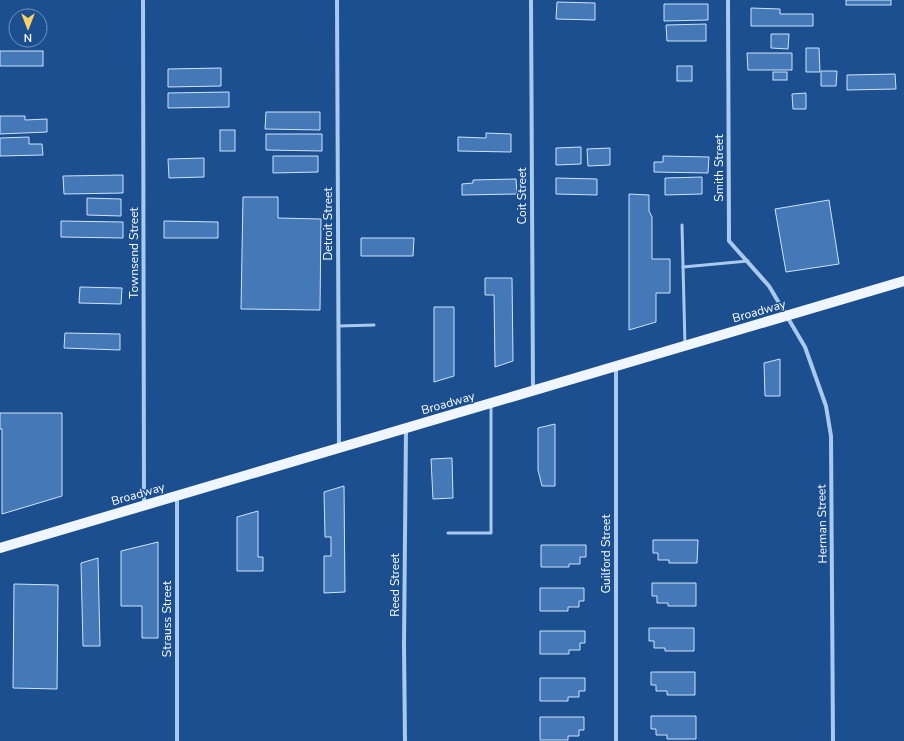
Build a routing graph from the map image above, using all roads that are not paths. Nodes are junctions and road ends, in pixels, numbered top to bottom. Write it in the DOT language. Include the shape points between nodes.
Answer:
graph roads {
  1 [pos="143,0"];
  2 [pos="337,0"];
  3 [pos="531,0"];
  4 [pos="728,0"];
  5 [pos="682,225"];
  6 [pos="748,261"];
  7 [pos="683,267"];
  8 [pos="904,281"];
  9 [pos="787,316"];
  10 [pos="374,325"];
  11 [pos="339,326"];
  12 [pos="685,346"];
  13 [pos="616,367"];
  14 [pos="532,391"];
  15 [pos="491,404"];
  16 [pos="406,429"];
  17 [pos="339,448"];
  18 [pos="177,496"];
  19 [pos="144,506"];
  20 [pos="448,534"];
  21 [pos="0,548"];
  22 [pos="177,741"];
  23 [pos="405,741"];
  24 [pos="616,741"];
  25 [pos="833,741"];
  1 -- 19 [label="street, Townsend Street"];
  2 -- 11 [label="street, Detroit Street"];
  3 -- 14 [label="street, Coit Street"];
  4 -- 6 [label="street, Smith Street" via="729,241"];
  5 -- 7 [label="lane"];
  6 -- 7 [label="lane"];
  6 -- 9 [label="street, Smith Street" via="769,286"];
  7 -- 12 [label="lane"];
  8 -- 9 [label="main road, Broadway"];
  9 -- 12 [label="main road, Broadway"];
  9 -- 25 [label="street, Herman Street" via="805,347 822,391 830,422"];
  10 -- 11 [label="lane"];
  11 -- 17 [label="street, Detroit Street"];
  12 -- 13 [label="main road, Broadway"];
  13 -- 14 [label="main road, Broadway"];
  13 -- 24 [label="street, Guilford Street"];
  14 -- 15 [label="main road, Broadway"];
  15 -- 16 [label="main road, Broadway"];
  15 -- 20 [label="lane" via="491,533"];
  16 -- 17 [label="main road, Broadway"];
  16 -- 23 [label="street, Reed Street"];
  17 -- 18 [label="main road, Broadway"];
  18 -- 19 [label="main road, Broadway"];
  18 -- 22 [label="street, Strauss Street"];
  19 -- 21 [label="main road, Broadway"];
}
